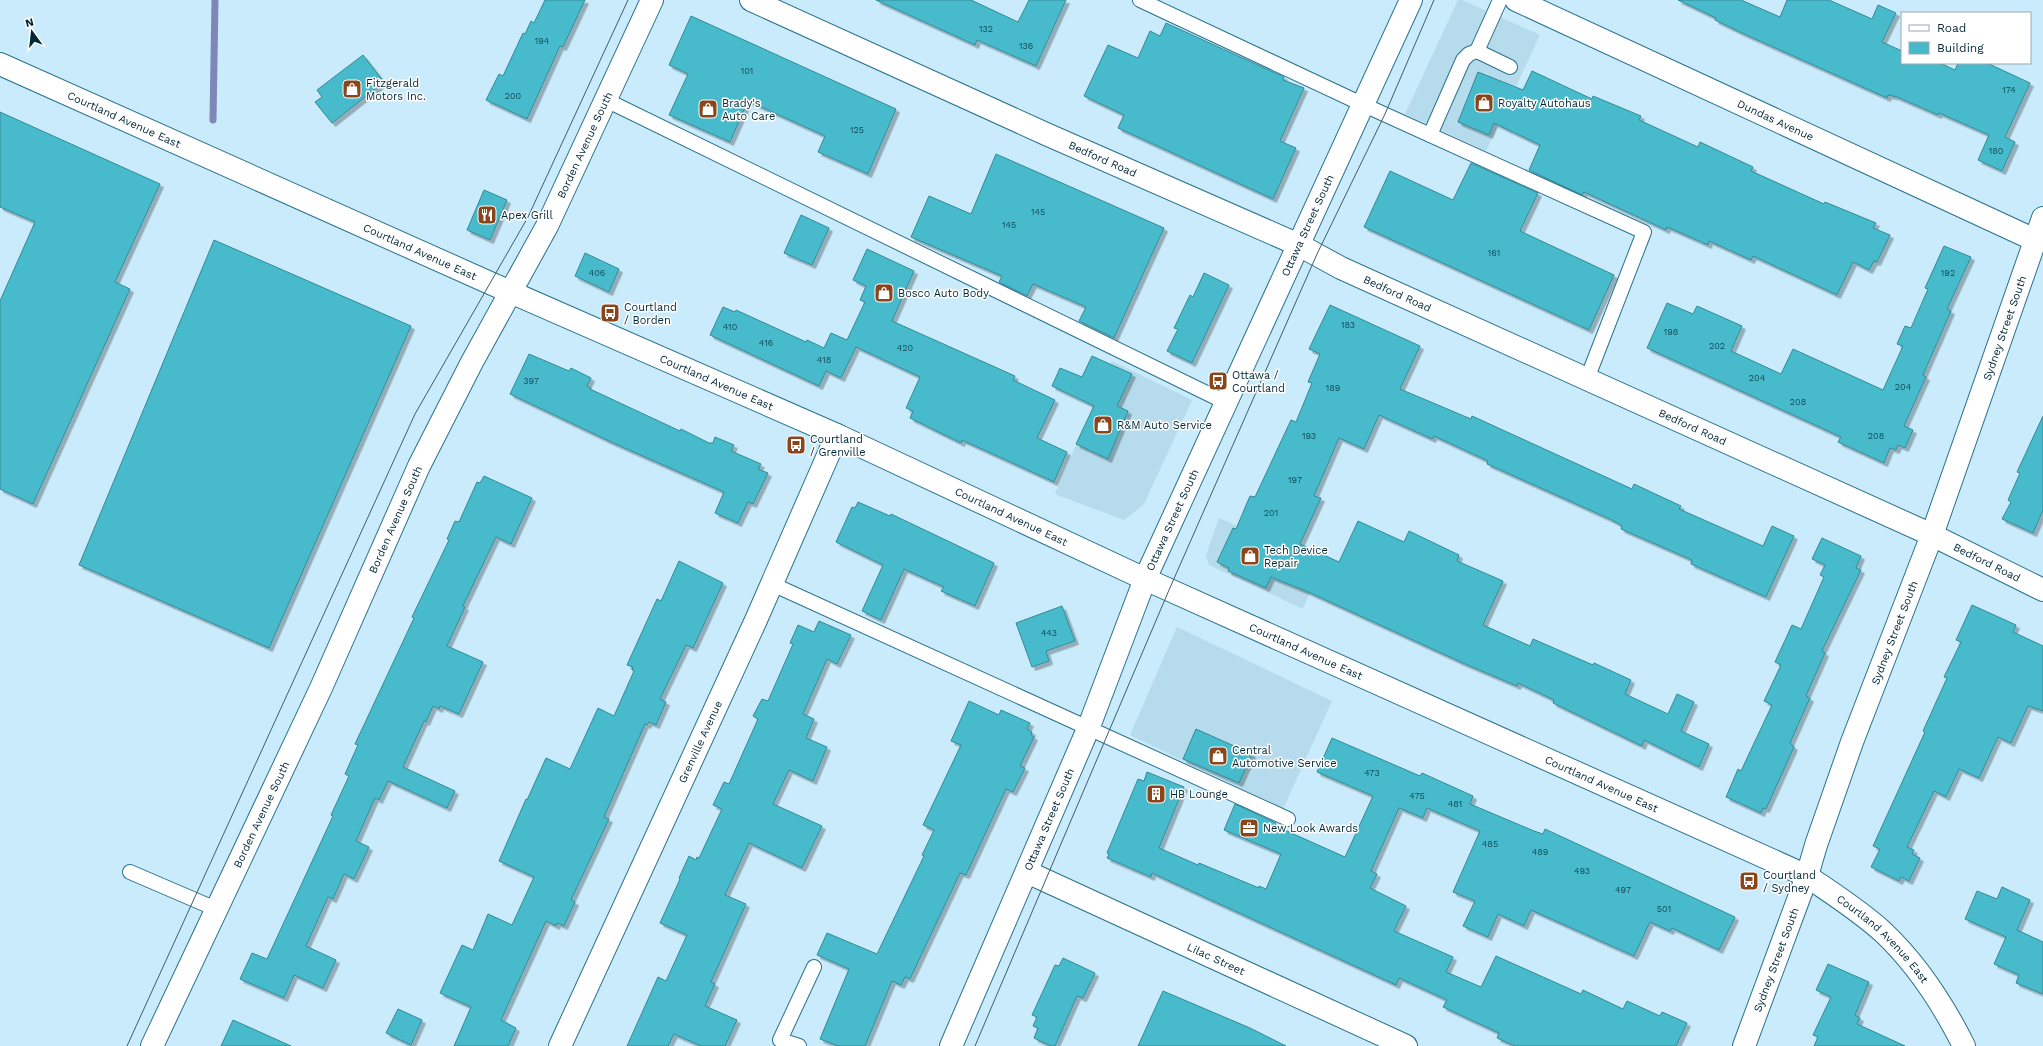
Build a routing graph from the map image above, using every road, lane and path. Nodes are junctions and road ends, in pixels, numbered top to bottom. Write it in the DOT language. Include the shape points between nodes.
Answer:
graph roads {
  1 [pos="652,0"];
  2 [pos="751,0"];
  3 [pos="1140,0"];
  4 [pos="1410,0"];
  5 [pos="1500,0"];
  6 [pos="1516,0"];
  7 [pos="1477,51"];
  8 [pos="0,64"];
  9 [pos="1510,67"];
  10 [pos="606,100"];
  11 [pos="1364,105"];
  12 [pos="1430,135"];
  13 [pos="2043,218"];
  14 [pos="2035,240"];
  15 [pos="1299,245"];
  16 [pos="511,292"];
  17 [pos="1587,379"];
  18 [pos="1227,403"];
  19 [pos="837,436"];
  20 [pos="1932,535"];
  21 [pos="1145,579"];
  22 [pos="772,584"];
  23 [pos="2043,590"];
  24 [pos="1088,729"];
  25 [pos="1288,819"];
  26 [pos="130,872"];
  27 [pos="1027,872"];
  28 [pos="1808,876"];
  29 [pos="216,909"];
  30 [pos="814,967"];
  31 [pos="779,1043"];
  32 [pos="152,1046"];
  33 [pos="560,1046"];
  34 [pos="799,1046"];
  35 [pos="951,1046"];
  36 [pos="1406,1046"];
  37 [pos="1744,1046"];
  38 [pos="1964,1046"];
  1 -- 10 [label="street, Borden Avenue South"];
  2 -- 15 [label="street, Bedford Road" via="1053,138"];
  3 -- 11 [label="lane"];
  4 -- 11 [label="street, Ottawa Street South"];
  5 -- 7 [label="lane"];
  6 -- 14 [label="street, Dundas Avenue"];
  7 -- 9 [label="lane"];
  7 -- 12 [label="lane" via="1463,60"];
  8 -- 16 [label="street, Courtland Avenue East"];
  10 -- 16 [label="street, Borden Avenue South" via="547,226"];
  10 -- 18 [label="lane"];
  11 -- 12 [label="lane"];
  11 -- 15 [label="street, Ottawa Street South"];
  12 -- 17 [label="lane" via="1644,232"];
  13 -- 14 [label="street, Sydney Street South"];
  14 -- 20 [label="street, Sydney Street South"];
  15 -- 17 [label="street, Bedford Road" via="1341,268"];
  15 -- 18 [label="street, Ottawa Street South"];
  16 -- 19 [label="street, Courtland Avenue East"];
  16 -- 29 [label="street, Borden Avenue South" via="419,466 320,688"];
  17 -- 20 [label="street, Bedford Road"];
  18 -- 21 [label="street, Ottawa Street South"];
  19 -- 21 [label="street, Courtland Avenue East"];
  19 -- 22 [label="street, Grenville Avenue"];
  20 -- 23 [label="street, Bedford Road"];
  20 -- 28 [label="street, Sydney Street South" via="1852,742 1816,845"];
  21 -- 24 [label="street, Ottawa Street South"];
  21 -- 28 [label="street, Courtland Avenue East"];
  22 -- 24 [label="lane" via="1063,715"];
  22 -- 33 [label="street, Grenville Avenue"];
  24 -- 25 [label="lane"];
  24 -- 27 [label="street, Ottawa Street South"];
  26 -- 29 [label="lane"];
  27 -- 35 [label="street, Ottawa Street South"];
  27 -- 36 [label="street, Lilac Street"];
  28 -- 37 [label="street, Sydney Street South"];
  28 -- 38 [label="street, Courtland Avenue East" via="1883,932 1918,969 1948,1013"];
  29 -- 32 [label="street, Borden Avenue South"];
  30 -- 31 [label="lane"];
  31 -- 34 [label="lane"];
}
